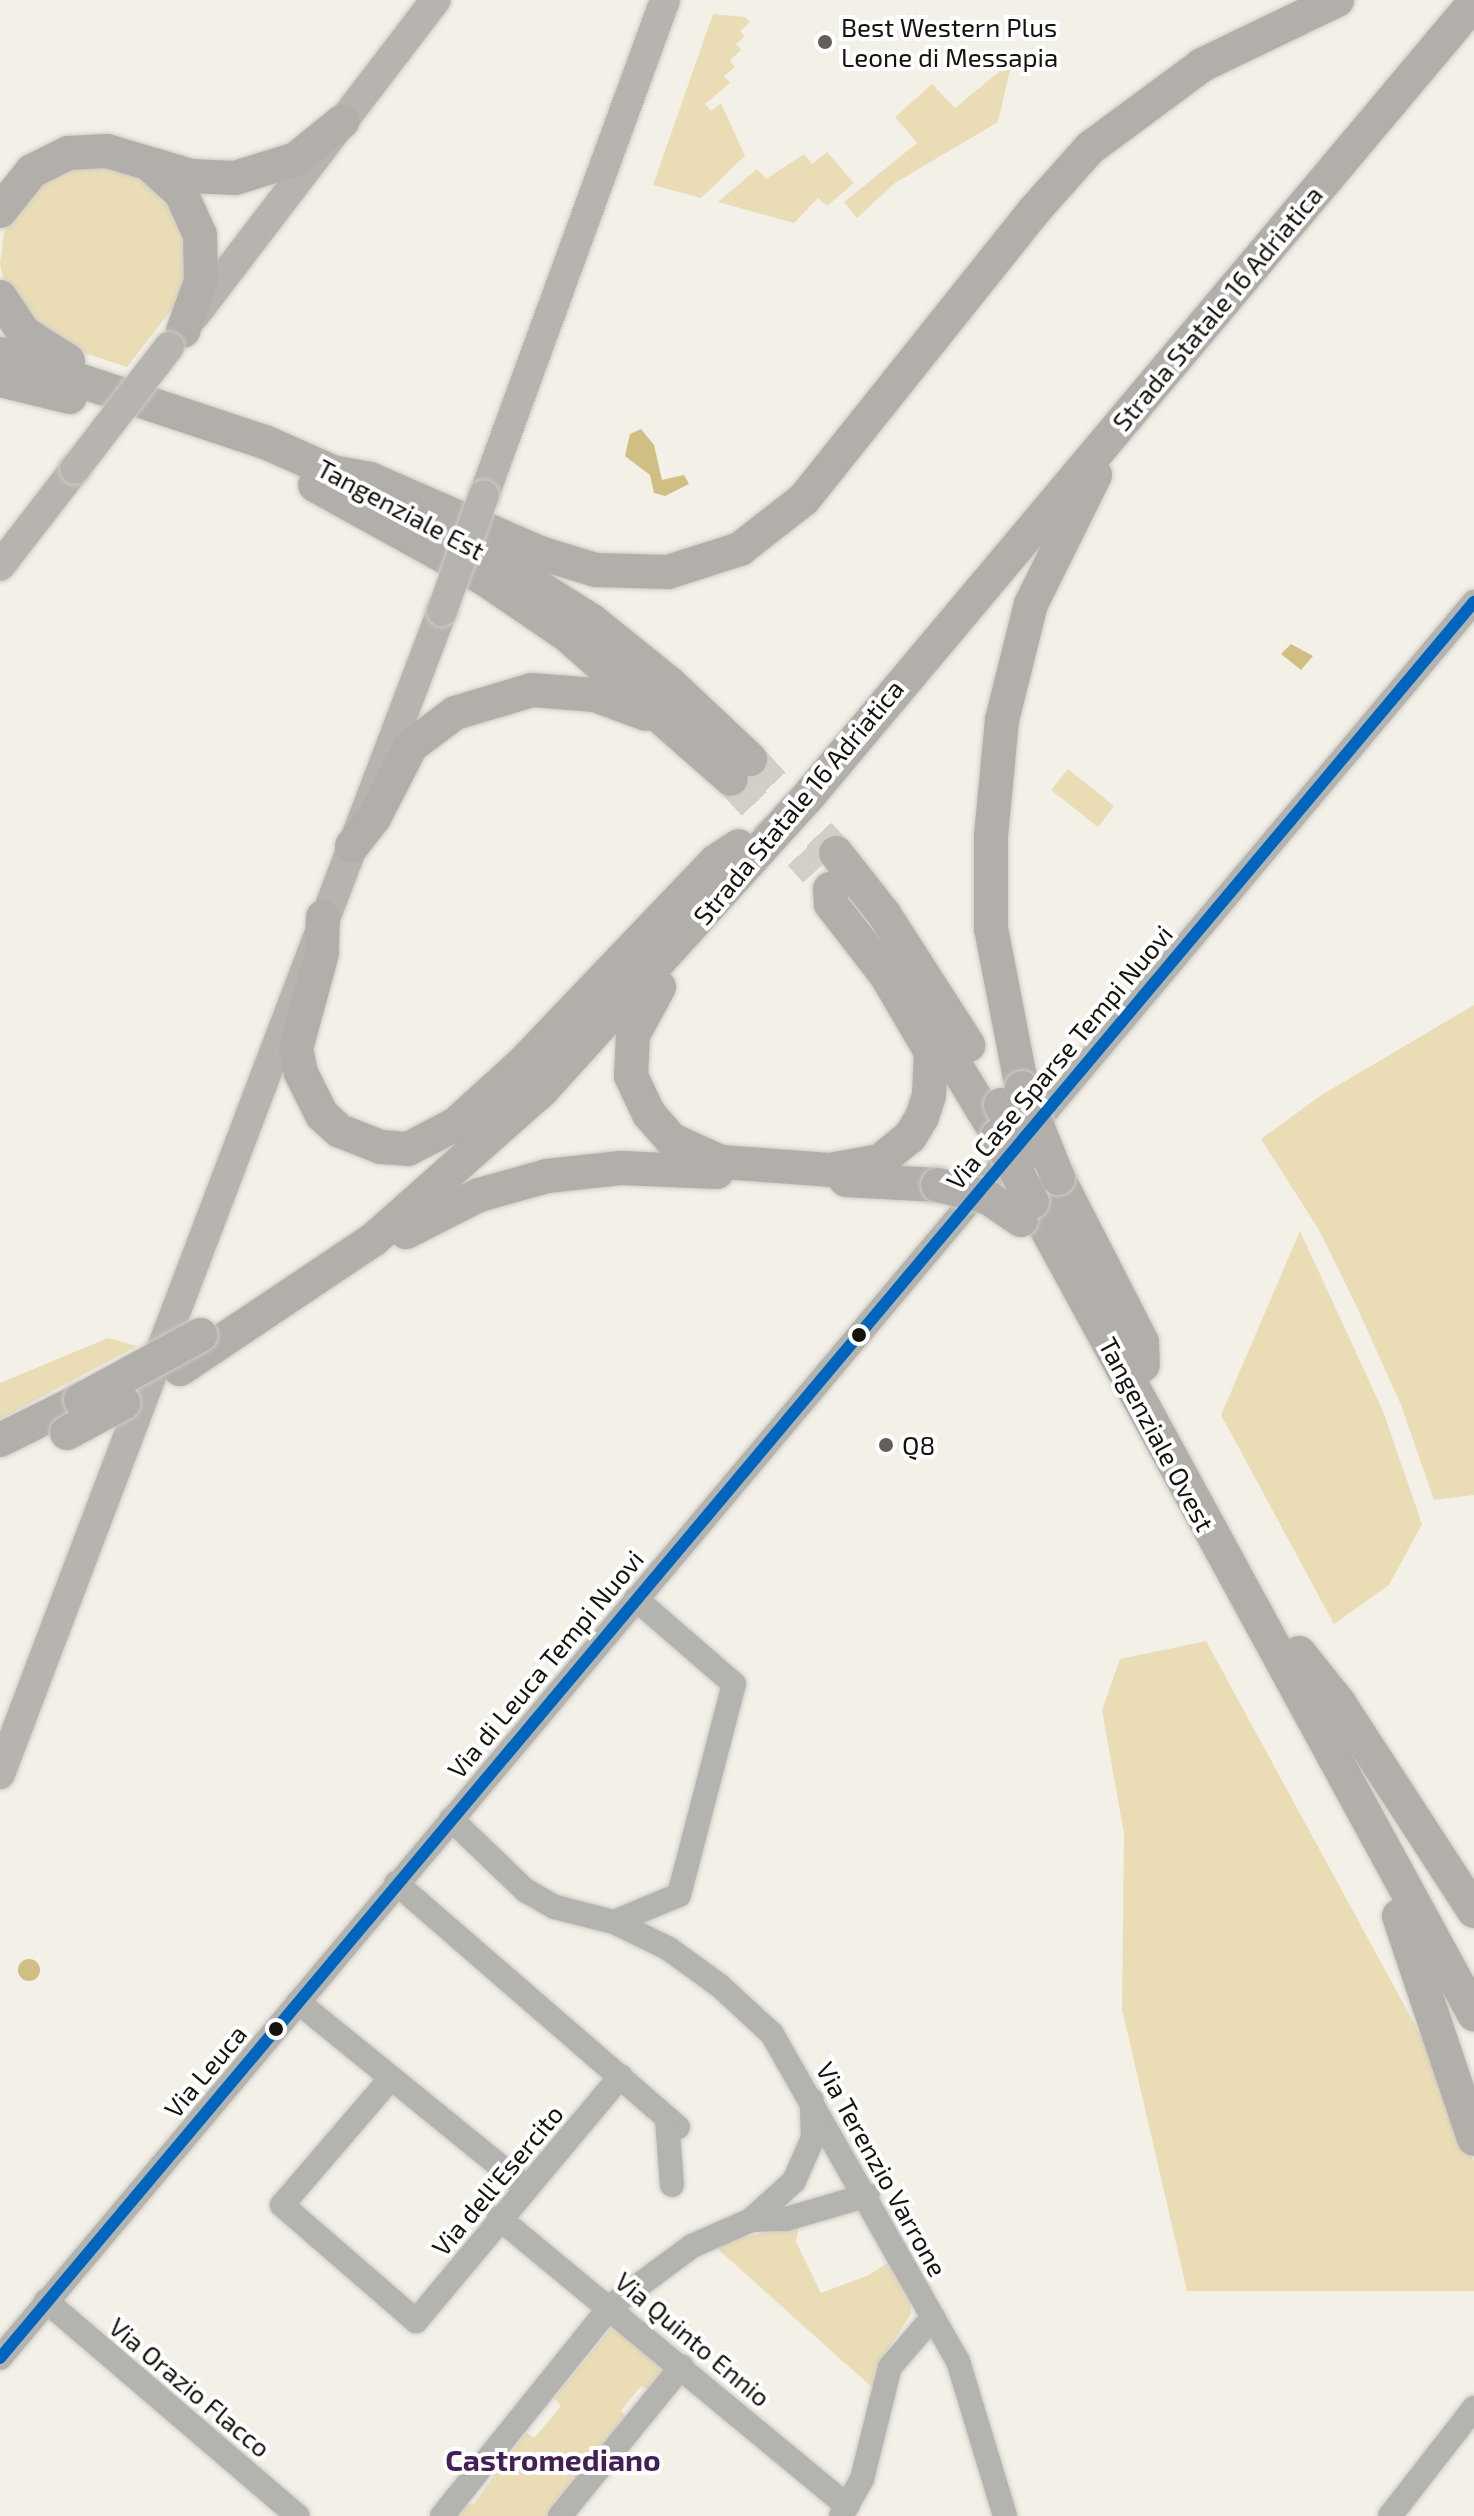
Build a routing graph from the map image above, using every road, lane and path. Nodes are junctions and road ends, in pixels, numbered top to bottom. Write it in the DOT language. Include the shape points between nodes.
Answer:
graph roads {
  1 [pos="436,0"];
  2 [pos="665,0"];
  3 [pos="1337,0"];
  4 [pos="1450,0"];
  5 [pos="1474,3"];
  6 [pos="1474,23"];
  7 [pos="343,121"];
  8 [pos="1354,148"];
  9 [pos="147,162"];
  10 [pos="1,212"];
  11 [pos="1242,277"];
  12 [pos="0,297"];
  13 [pos="176,339"];
  14 [pos="0,354"];
  15 [pos="0,380"];
  16 [pos="218,425"];
  17 [pos="337,473"];
  18 [pos="0,566"];
  19 [pos="1474,602"];
  20 [pos="740,769"];
  21 [pos="811,793"];
  22 [pos="352,846"];
  23 [pos="739,846"];
  24 [pos="323,917"];
  25 [pos="1004,1105"];
  26 [pos="1039,1196"];
  27 [pos="207,1343"];
  28 [pos="0,1440"];
  29 [pos="0,1463"];
  30 [pos="682,1544"];
  31 [pos="636,1599"];
  32 [pos="1299,1653"];
  33 [pos="1336,1766"];
  34 [pos="0,1774"];
  35 [pos="451,1819"];
  36 [pos="396,1883"];
  37 [pos="1474,1911"];
  38 [pos="614,1922"];
  39 [pos="1474,1969"];
  40 [pos="298,2002"];
  41 [pos="1474,2014"];
  42 [pos="621,2076"];
  43 [pos="391,2078"];
  44 [pos="811,2097"];
  45 [pos="1474,2139"];
  46 [pos="672,2185"];
  47 [pos="526,2187"];
  48 [pos="868,2195"];
  49 [pos="499,2218"];
  50 [pos="751,2220"];
  51 [pos="46,2301"];
  52 [pos="611,2306"];
  53 [pos="933,2317"];
  54 [pos="0,2358"];
  55 [pos="682,2366"];
  56 [pos="1474,2408"];
  57 [pos="1466,2427"];
  58 [pos="844,2511"];
  59 [pos="298,2516"];
  60 [pos="442,2516"];
  61 [pos="560,2516"];
  62 [pos="1005,2516"];
  63 [pos="1390,2516"];
  1 -- 7 [label="main road"];
  2 -- 22 [label="main road, bridge"];
  3 -- 17 [label="highway" via="1202,65 1090,148 804,499 740,549 668,572 596,570 540,553 370,479"];
  4 -- 23 [label="highway, Strada Statale 16 Adriatica"];
  5 -- 8 [label="highway, Strada Statale 16 Adriatica"];
  6 -- 8 [label="highway" via="1371,139"];
  7 -- 9 [label="highway" via="296,159 258,174 212,178"];
  7 -- 13 [label="main road"];
  8 -- 11 [label="highway, Strada Statale 16 Adriatica"];
  9 -- 10 [label="highway" via="107,151 68,153 32,171"];
  9 -- 13 [label="highway" via="181,193 200,235 201,281"];
  11 -- 21 [label="highway, Strada Statale 16 Adriatica"];
  11 -- 25 [label="highway" via="1208,336 1081,499 1016,648 1002,720 990,889 1006,1025"];
  12 -- 16 [label="highway" via="24,333 53,356 199,410"];
  13 -- 18 [label="main road, bridge"];
  14 -- 16 [label="highway, Tangenziale Est"];
  15 -- 20 [label="highway, Tangenziale Est" via="58,393 317,486 424,543 567,635"];
  16 -- 17 [label="highway, Tangenziale Est"];
  17 -- 20 [label="highway, Tangenziale Est" via="430,520 592,621 670,684"];
  19 -- 30 [label="street, Via Case Sparse Tempi Nuovi"];
  20 -- 22 [label="highway" via="716,778 644,712 618,700 569,691 507,694 428,729 411,746 374,818"];
  21 -- 25 [label="highway, Tangenziale Ovest" via="791,830 639,1016 631,1055 638,1096 660,1130 687,1151 721,1162 853,1168 897,1149 922,1117 931,1071 926,1037 831,904 827,871 895,968"];
  21 -- 27 [label="highway, Strada Statale 16 Adriatica" via="542,1090 373,1240"];
  22 -- 24 [label="main road"];
  23 -- 24 [label="highway" via="716,861 523,1063 456,1124 408,1149 381,1147 340,1131 322,1115 301,1073 296,1049 322,953"];
  23 -- 27 [label="highway, Strada Statale 16 Adriatica" via="508,1095 345,1236"];
  24 -- 34 [label="main road"];
  25 -- 26 [label="highway, Tangenziale Ovest, bridge"];
  25 -- 26 [label="highway, bridge"];
  26 -- 27 [label="highway, bridge" via="987,1197 938,1185 651,1168 585,1170 516,1182 437,1214 241,1344"];
  26 -- 32 [label="highway, Tangenziale Ovest" via="1143,1365"];
  26 -- 33 [label="highway, Tangenziale Ovest" via="1145,1414"];
  27 -- 28 [label="highway, Strada Statale 16 Adriatica, bridge"];
  27 -- 29 [label="highway, Strada Statale 16 Adriatica, bridge" via="180,1369 67,1433"];
  30 -- 31 [label="street, Via di Leuca Tempi Nuovi"];
  31 -- 35 [label="street, Via di Leuca Tempi Nuovi"];
  31 -- 38 [label="street" via="734,1684 679,1895"];
  32 -- 37 [label="highway" via="1339,1703"];
  32 -- 39 [label="highway, Tangenziale Ovest"];
  33 -- 41 [label="highway, Tangenziale Ovest"];
  33 -- 45 [label="highway" via="1343,1806 1411,1944"];
  35 -- 36 [label="street, Via Leuca"];
  35 -- 38 [label="street, Via Terenzio Varrone" via="525,1890 555,1907"];
  36 -- 40 [label="street, Via Leuca"];
  36 -- 42 [label="street"];
  38 -- 44 [label="street, Via Terenzio Varrone" via="669,1949 720,1986 772,2034"];
  40 -- 43 [label="street"];
  40 -- 51 [label="street, Via Leuca"];
  42 -- 46 [label="street" via="672,2123"];
  42 -- 47 [label="street, Via dell'Esercito"];
  43 -- 47 [label="street"];
  43 -- 49 [label="street, Via dell'Esercito" via="282,2205 416,2321"];
  44 -- 48 [label="street, Via Terenzio Varrone"];
  44 -- 50 [label="street" via="813,2138 806,2160 794,2181"];
  47 -- 49 [label="street, Via dell'Esercito"];
  48 -- 50 [label="street" via="786,2219"];
  48 -- 53 [label="street, Via Terenzio Varrone"];
  49 -- 52 [label="street, Via Quinto Ennio"];
  50 -- 52 [label="street" via="692,2246"];
  51 -- 54 [label="street, Via Leuca"];
  51 -- 59 [label="street, Via Orazio Flacco"];
  52 -- 55 [label="street, Via Quinto Ennio"];
  52 -- 60 [label="street"];
  53 -- 58 [label="street" via="890,2367 862,2479"];
  53 -- 62 [label="street, Via Terenzio Varrone" via="958,2361"];
  55 -- 58 [label="street, Via Quinto Ennio"];
  55 -- 61 [label="street"];
  56 -- 57 [label="street"];
  57 -- 63 [label="street"];
}
